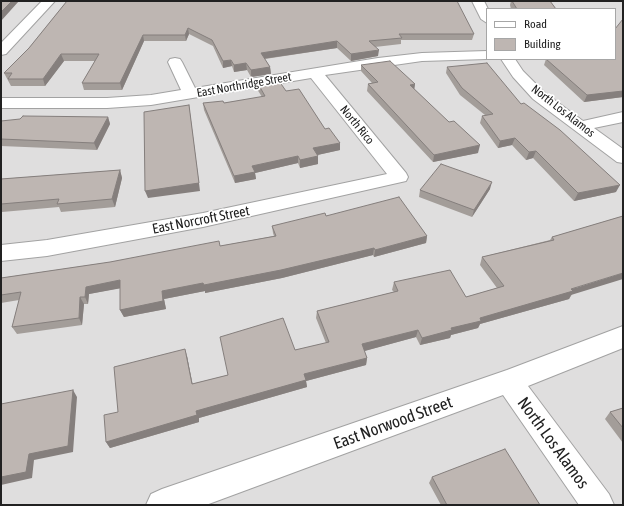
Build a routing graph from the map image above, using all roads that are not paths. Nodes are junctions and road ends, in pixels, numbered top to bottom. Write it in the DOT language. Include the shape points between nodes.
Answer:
graph roads {
  1 [pos="49,1"];
  2 [pos="478,1"];
  3 [pos="486,17"];
  4 [pos="1,51"];
  5 [pos="486,55"];
  6 [pos="509,60"];
  7 [pos="175,62"];
  8 [pos="315,72"];
  9 [pos="190,94"];
  10 [pos="1,103"];
  11 [pos="623,117"];
  12 [pos="582,126"];
  13 [pos="623,158"];
  14 [pos="400,177"];
  15 [pos="1,253"];
  16 [pos="623,338"];
  17 [pos="509,381"];
  18 [pos="162,505"];
  19 [pos="598,505"];
  1 -- 4 [label="street"];
  2 -- 3 [label="street"];
  5 -- 8 [label="street, East Northridge Street" via="422,57"];
  6 -- 12 [label="street, North Los Alamos" via="539,96"];
  7 -- 9 [label="street"];
  8 -- 9 [label="street, East Northridge Street"];
  8 -- 14 [label="street, North Rico"];
  9 -- 10 [label="street, East Northridge Street" via="114,102"];
  11 -- 12 [label="street"];
  12 -- 13 [label="street, North Los Alamos"];
  14 -- 15 [label="street, East Norcroft Street" via="203,220 47,248"];
  16 -- 17 [label="street, East Norwood Street"];
  17 -- 18 [label="street, East Norwood Street"];
  17 -- 19 [label="street, North Los Alamos"];
}
